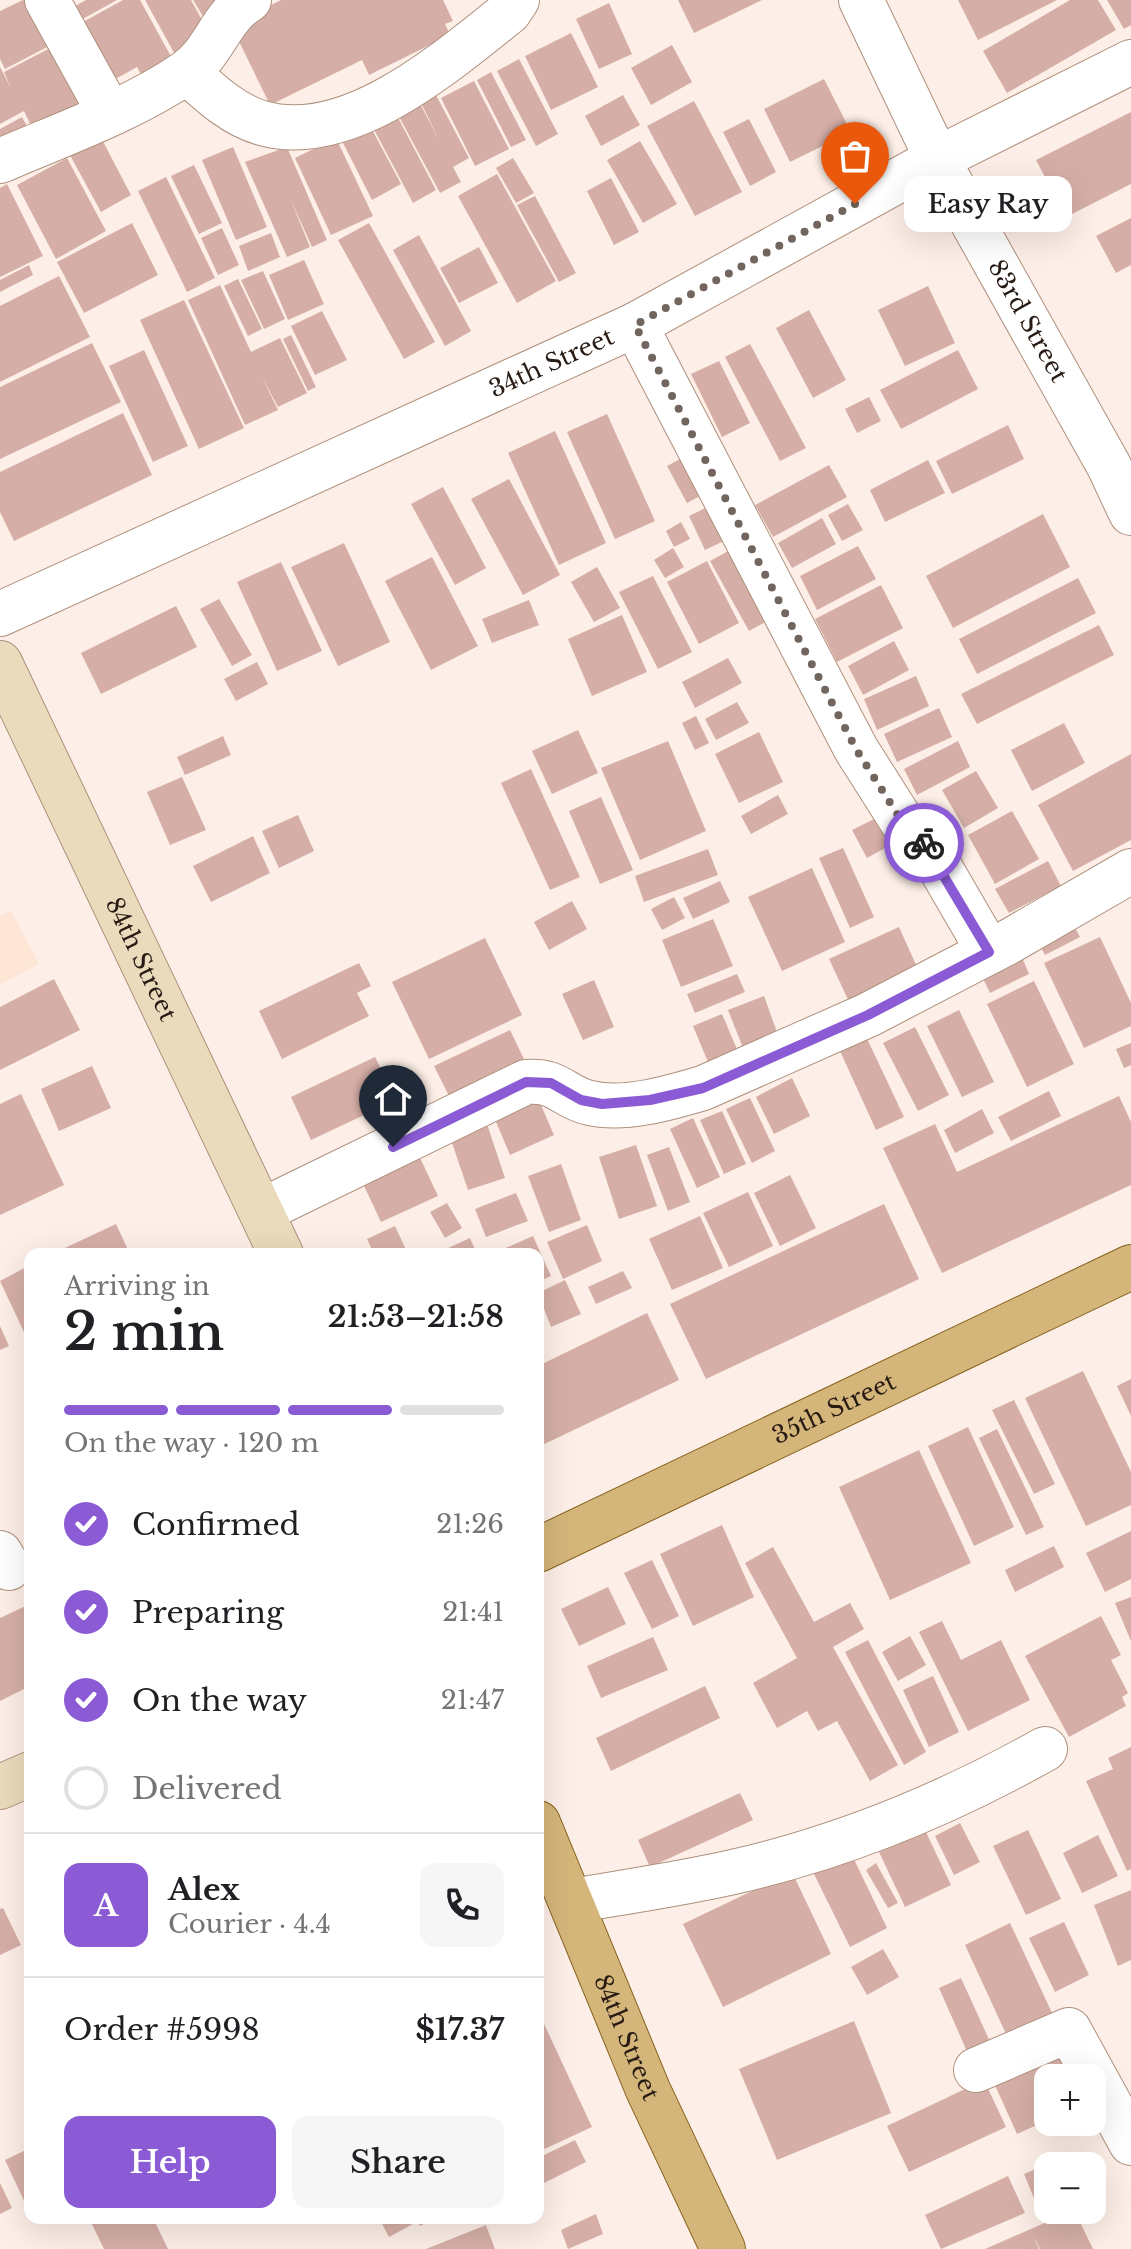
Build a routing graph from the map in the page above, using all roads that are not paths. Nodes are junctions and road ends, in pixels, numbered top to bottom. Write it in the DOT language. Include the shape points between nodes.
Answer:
graph roads {
  1 [pos="47,0"];
  2 [pos="249,0"];
  3 [pos="517,0"];
  4 [pos="861,0"];
  5 [pos="1131,62"];
  6 [pos="187,72"];
  7 [pos="109,112"];
  8 [pos="937,159"];
  9 [pos="0,161"];
  10 [pos="635,325"];
  11 [pos="1120,462"];
  12 [pos="1131,513"];
  13 [pos="0,614"];
  14 [pos="0,663"];
  15 [pos="1131,871"];
  16 [pos="989,952"];
  17 [pos="261,1211"];
  18 [pos="278,1248"];
  19 [pos="1131,1267"];
  20 [pos="544,1547"];
  21 [pos="1045,1749"];
  22 [pos="24,1777"];
  23 [pos="0,1787"];
  24 [pos="544,1837"];
  25 [pos="571,1901"];
  26 [pos="976,2070"];
  27 [pos="1131,2143"];
  28 [pos="723,2249"];
  1 -- 7 [label="street"];
  2 -- 6 [label="street" via="232,11 212,45"];
  3 -- 6 [label="street" via="432,72 339,122 296,130 260,123 218,100"];
  4 -- 8 [label="street, 83rd Street"];
  5 -- 8 [label="street, 34th Street"];
  6 -- 7 [label="street"];
  7 -- 9 [label="street"];
  8 -- 10 [label="street, 34th Street"];
  8 -- 11 [label="street, 83rd Street"];
  10 -- 13 [label="street, 34th Street"];
  10 -- 16 [label="street" via="856,749 901,820 927,845"];
  11 -- 12 [label="street, 83rd Street"];
  14 -- 17 [label="main road, 84th Street"];
  15 -- 16 [label="street"];
  16 -- 17 [label="street" via="868,1015 677,1095 591,1104 551,1083 526,1082"];
  17 -- 18 [label="main road, 84th Street"];
  19 -- 20 [label="main road, 35th Street"];
  21 -- 25 [label="street" via="969,1791 845,1840 734,1872"];
  22 -- 23 [label="main road"];
  24 -- 25 [label="main road, 84th Street"];
  25 -- 28 [label="main road, 84th Street" via="648,2090"];
  26 -- 27 [label="street" via="1069,2030"];
}
